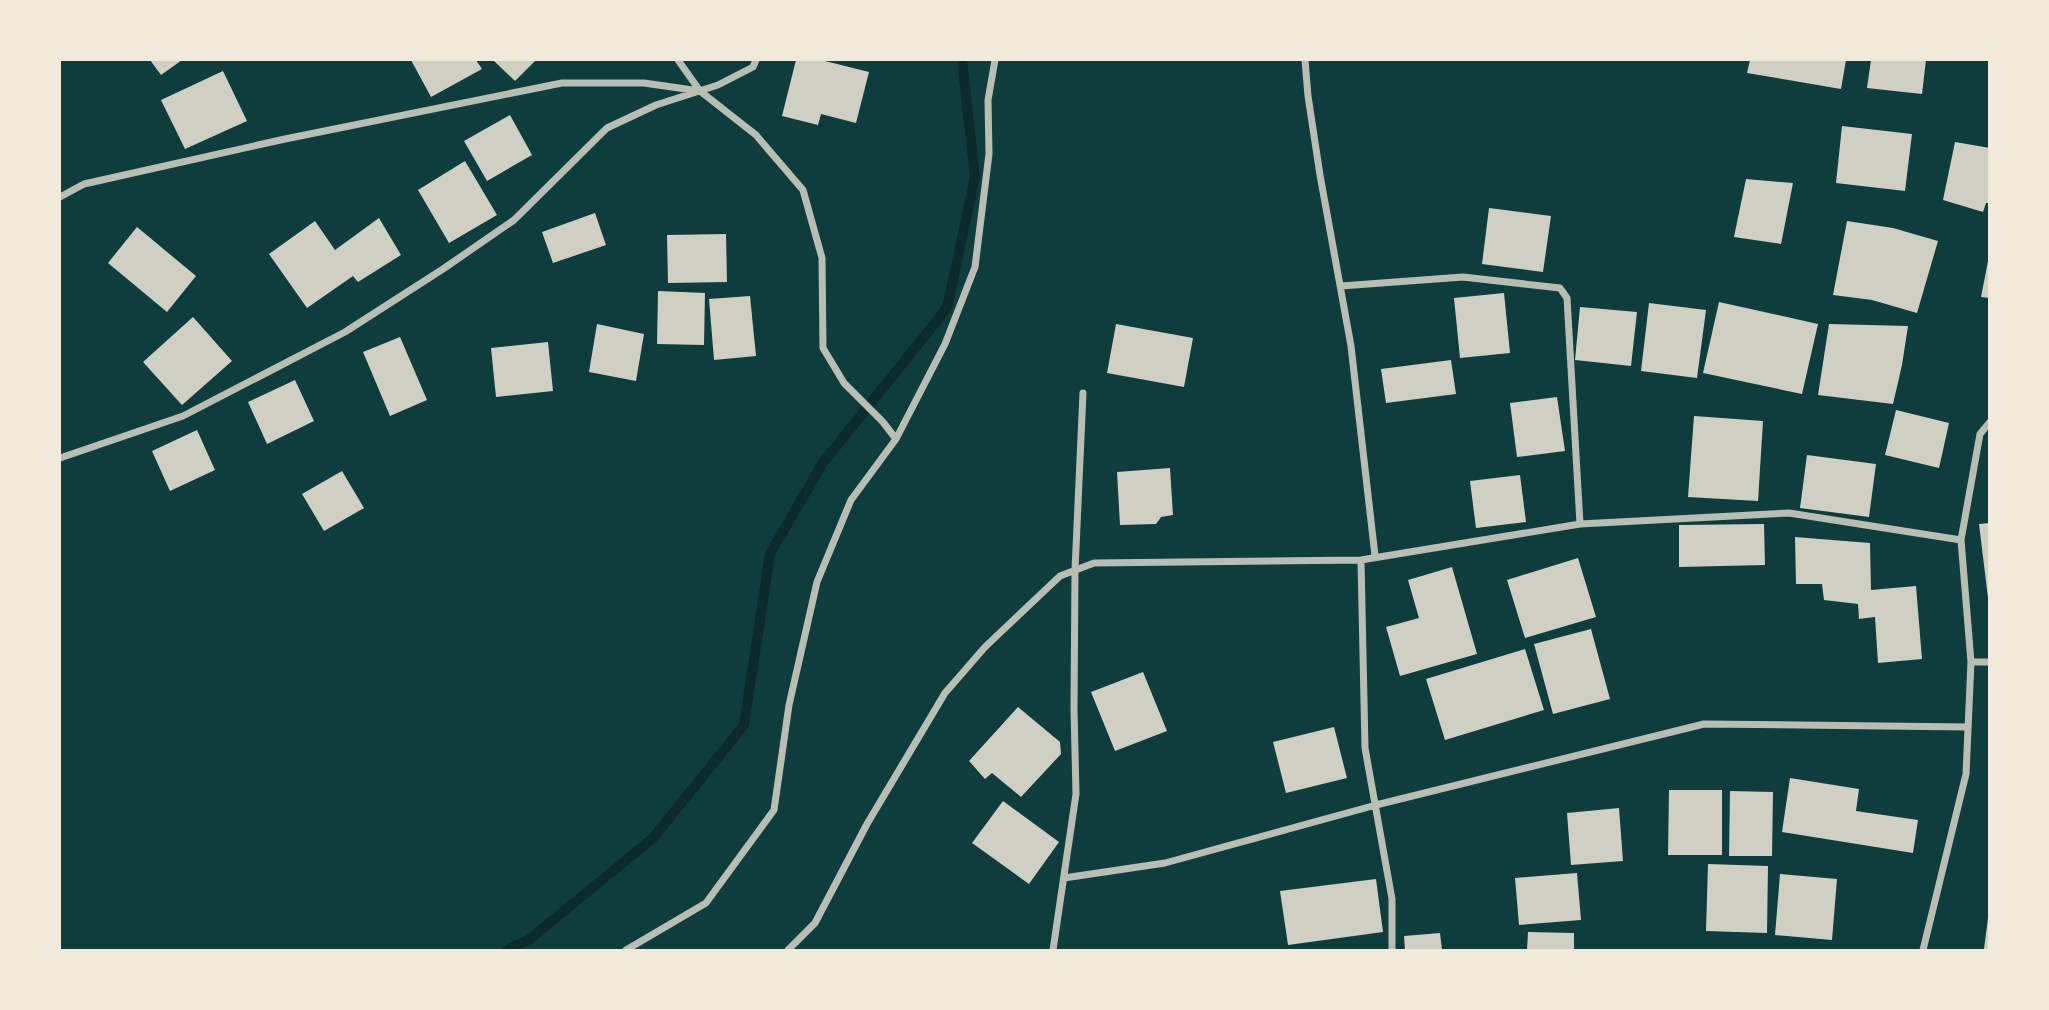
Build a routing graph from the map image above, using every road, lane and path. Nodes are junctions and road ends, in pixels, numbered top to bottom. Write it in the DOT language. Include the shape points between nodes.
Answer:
graph roads {
  1 [pos="678,60"];
  2 [pos="756,60"];
  3 [pos="995,60"];
  4 [pos="1305,60"];
  5 [pos="700,91"];
  6 [pos="60,197"];
  7 [pos="1341,286"];
  8 [pos="1083,393"];
  9 [pos="1990,422"];
  10 [pos="896,439"];
  11 [pos="60,458"];
  12 [pos="1580,524"];
  13 [pos="1961,540"];
  14 [pos="1375,556"];
  15 [pos="1361,560"];
  16 [pos="1075,570"];
  17 [pos="1971,662"];
  18 [pos="1990,662"];
  19 [pos="1968,727"];
  20 [pos="1376,805"];
  21 [pos="1064,878"];
  22 [pos="626,950"];
  23 [pos="788,950"];
  24 [pos="1054,950"];
  25 [pos="1392,950"];
  26 [pos="1923,950"];
  1 -- 5 [label="street"];
  2 -- 5 [label="street" via="753,67"];
  3 -- 10 [label="street" via="975,267 945,344"];
  4 -- 7 [label="street"];
  5 -- 6 [label="street" via="644,83 562,83 84,184"];
  5 -- 10 [label="street" via="756,135 803,190 822,258 823,348 844,383"];
  5 -- 11 [label="street" via="656,104 607,128 514,220 345,331 183,416"];
  7 -- 12 [label="street" via="1463,277 1560,288 1567,298"];
  7 -- 14 [label="street"];
  8 -- 16 [label="street"];
  9 -- 13 [label="street" via="1980,434"];
  10 -- 22 [label="street" via="852,500 817,582 789,705 774,810 706,903"];
  12 -- 13 [label="street" via="1789,513"];
  12 -- 14 [label="street"];
  13 -- 17 [label="street"];
  14 -- 15 [label="street"];
  15 -- 16 [label="street" via="1094,563"];
  15 -- 20 [label="street" via="1365,748"];
  16 -- 21 [label="street" via="1076,794"];
  16 -- 23 [label="street" via="1060,576 985,647 945,693 815,923"];
  17 -- 18 [label="street"];
  17 -- 19 [label="street"];
  19 -- 20 [label="street" via="1704,724"];
  19 -- 26 [label="street" via="1966,774"];
  20 -- 21 [label="street" via="1166,863"];
  20 -- 25 [label="street" via="1392,899"];
  21 -- 24 [label="street"];
}
